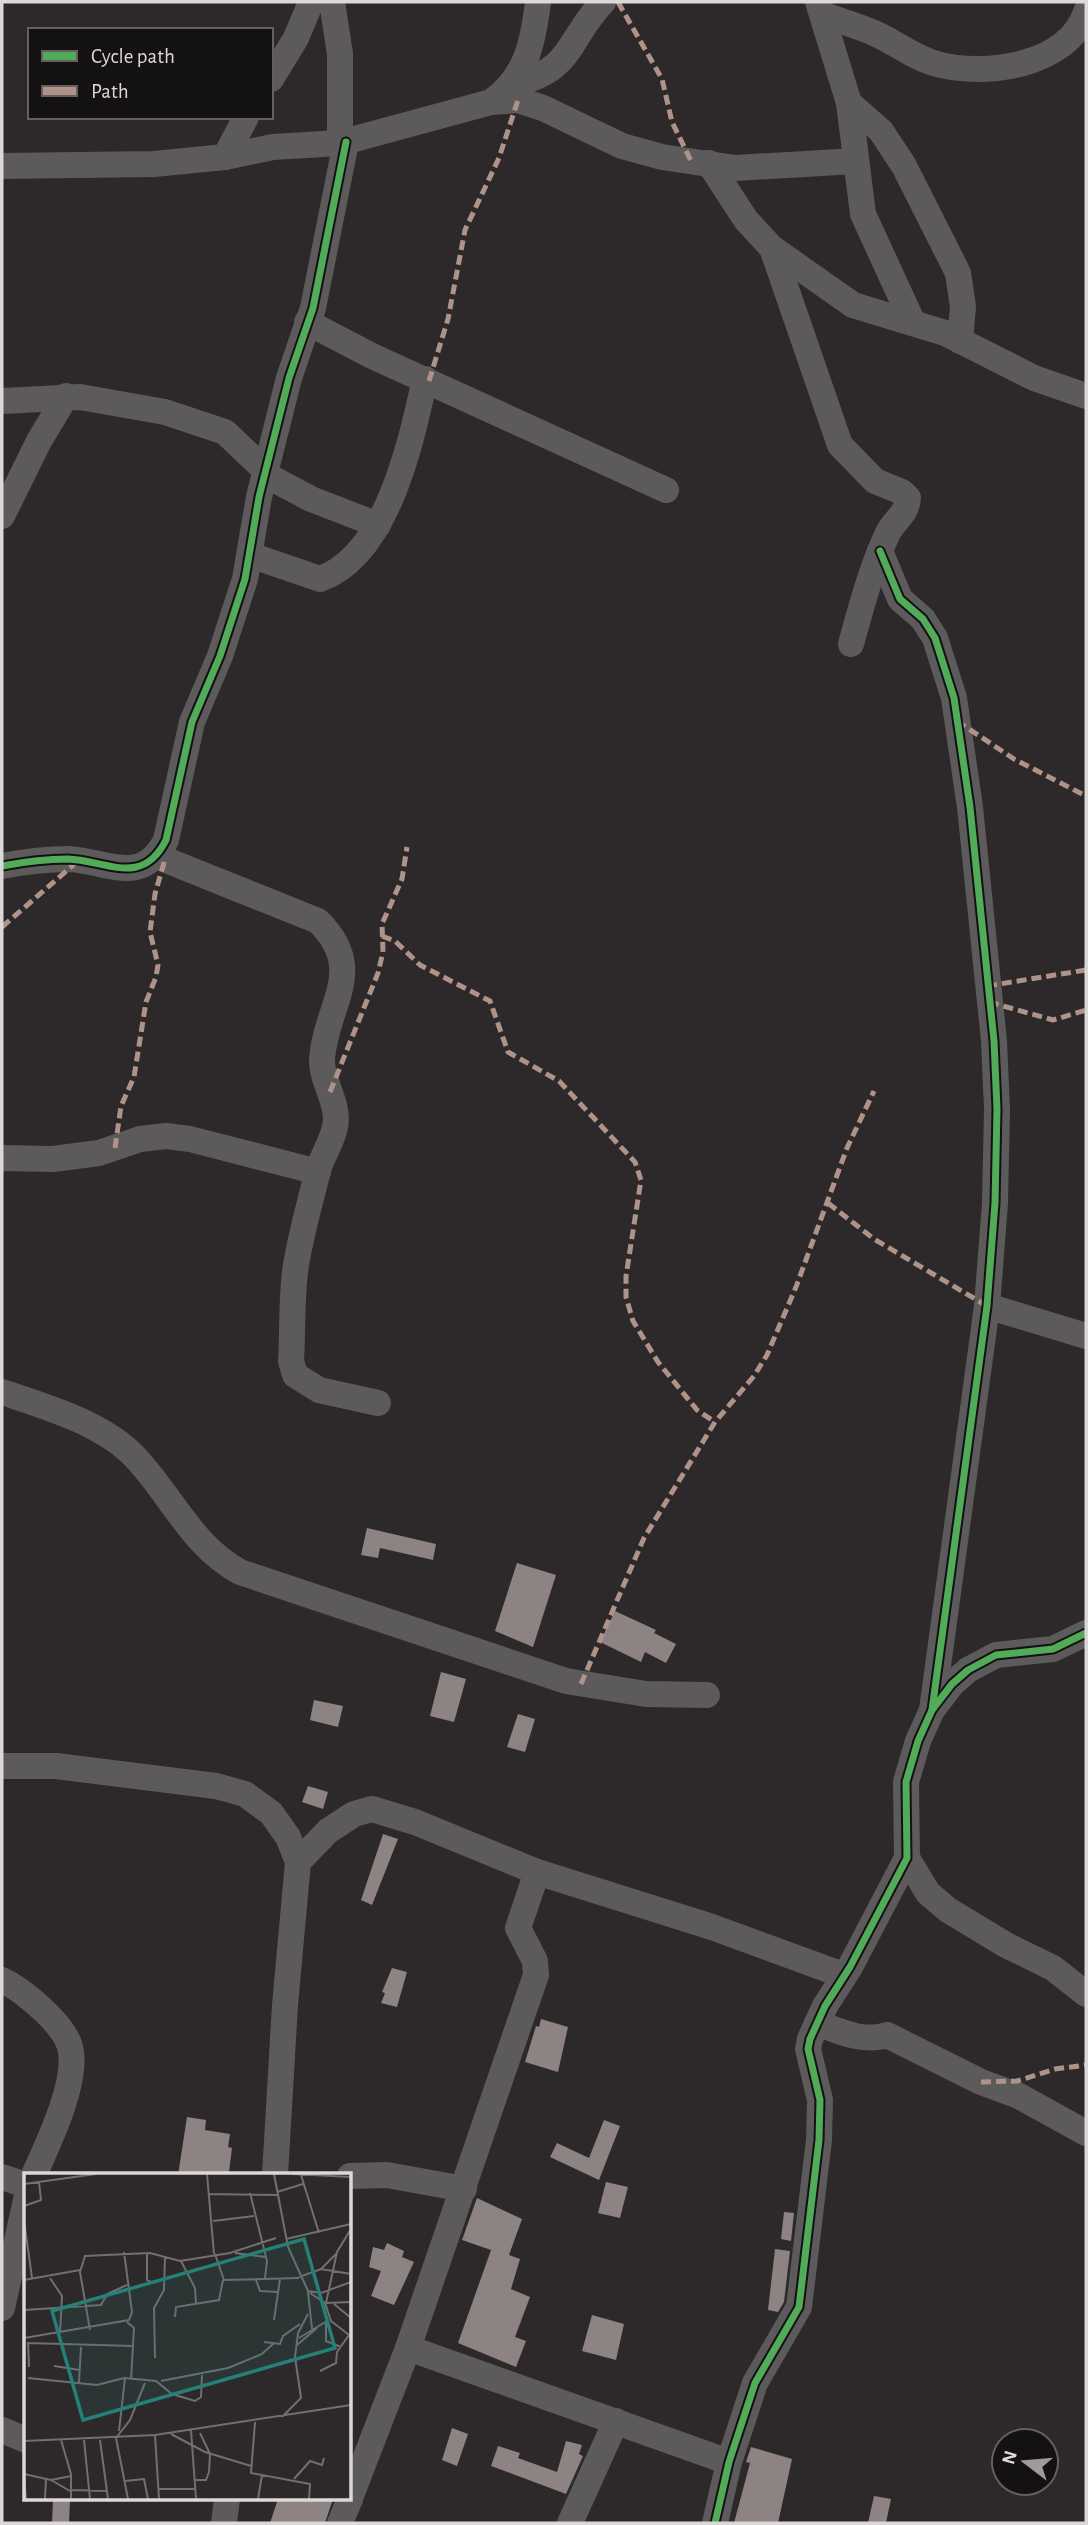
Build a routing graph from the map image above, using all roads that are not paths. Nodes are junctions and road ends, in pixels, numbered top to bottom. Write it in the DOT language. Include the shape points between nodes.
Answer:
graph roads {
  1 [pos="311,2"];
  2 [pos="332,2"];
  3 [pos="538,2"];
  4 [pos="603,2"];
  5 [pos="821,8"];
  6 [pos="1086,12"];
  7 [pos="273,76"];
  8 [pos="513,84"];
  9 [pos="491,102"];
  10 [pos="849,103"];
  11 [pos="245,119"];
  12 [pos="343,143"];
  13 [pos="225,157"];
  14 [pos="856,161"];
  15 [pos="709,163"];
  16 [pos="2,166"];
  17 [pos="772,248"];
  18 [pos="307,322"];
  19 [pos="913,323"];
  20 [pos="960,341"];
  21 [pos="425,379"];
  22 [pos="65,396"];
  23 [pos="1086,396"];
  24 [pos="2,401"];
  25 [pos="265,472"];
  26 [pos="666,490"];
  27 [pos="2,516"];
  28 [pos="378,525"];
  29 [pos="880,551"];
  30 [pos="250,555"];
  31 [pos="851,644"];
  32 [pos="156,856"];
  33 [pos="2,866"];
  34 [pos="2,1158"];
  35 [pos="318,1172"];
  36 [pos="987,1306"];
  37 [pos="1086,1336"];
  38 [pos="2,1392"];
  39 [pos="378,1403"];
  40 [pos="1086,1633"];
  41 [pos="707,1695"];
  42 [pos="932,1710"];
  43 [pos="2,1766"];
  44 [pos="907,1858"];
  45 [pos="298,1862"];
  46 [pos="537,1872"];
  47 [pos="843,1975"];
  48 [pos="2,1980"];
  49 [pos="1086,1994"];
  50 [pos="817,2024"];
  51 [pos="1086,2133"];
  52 [pos="35,2173"];
  53 [pos="275,2173"];
  54 [pos="352,2176"];
  55 [pos="2,2177"];
  56 [pos="24,2184"];
  57 [pos="464,2189"];
  58 [pos="24,2209"];
  59 [pos="2,2308"];
  60 [pos="408,2347"];
  61 [pos="616,2421"];
  62 [pos="2,2430"];
  63 [pos="24,2439"];
  64 [pos="729,2462"];
  65 [pos="352,2493"];
  66 [pos="349,2500"];
  67 [pos="340,2523"];
  68 [pos="570,2523"];
  69 [pos="715,2523"];
  1 -- 7 [label="street"];
  2 -- 12 [label="street" via="341,63"];
  3 -- 8 [label="street" via="528,53"];
  4 -- 8 [label="street" via="553,70"];
  5 -- 6 [label="street" via="919,58 961,68 1004,67 1038,58 1063,46"];
  5 -- 10 [label="street"];
  8 -- 9 [label="street"];
  9 -- 12 [label="street"];
  9 -- 15 [label="street" via="518,100 622,146"];
  10 -- 14 [label="street"];
  10 -- 20 [label="street" via="881,131 904,166 953,262 963,307"];
  11 -- 13 [label="street"];
  12 -- 13 [label="street" via="273,147"];
  12 -- 18 [label="street" via="327,244"];
  13 -- 16 [label="street" via="154,164"];
  14 -- 15 [label="street" via="766,168"];
  14 -- 19 [label="street" via="863,214"];
  15 -- 17 [label="street" via="746,220"];
  17 -- 19 [label="street" via="853,305"];
  17 -- 29 [label="street" via="840,445 875,481 908,498 905,513 888,532"];
  18 -- 21 [label="street"];
  18 -- 25 [label="street"];
  19 -- 20 [label="street"];
  20 -- 23 [label="street" via="1034,378"];
  21 -- 26 [label="street"];
  21 -- 28 [label="street" via="399,480"];
  22 -- 24 [label="street"];
  22 -- 25 [label="street" via="101,399 208,425 245,447"];
  22 -- 27 [label="street"];
  25 -- 28 [label="street" via="311,499"];
  25 -- 30 [label="street"];
  28 -- 30 [label="street" via="343,565 320,579"];
  29 -- 31 [label="street"];
  29 -- 36 [label="street" via="900,599 923,619 935,638 954,698 968,796 997,1110"];
  30 -- 32 [label="street" via="225,643 192,722 170,825"];
  32 -- 33 [label="street" via="123,869 69,859"];
  32 -- 35 [label="street" via="318,920 338,946 342,983 322,1062 336,1125"];
  34 -- 35 [label="street" via="53,1159 99,1153 166,1136"];
  35 -- 39 [label="street" via="296,1264 290,1361 295,1375 319,1390"];
  36 -- 37 [label="street"];
  36 -- 42 [label="street"];
  38 -- 41 [label="street" via="65,1415 132,1454 207,1548 240,1572 566,1681 646,1694"];
  40 -- 42 [label="street" via="1053,1649 996,1656 960,1677"];
  42 -- 44 [label="street" via="906,1782"];
  43 -- 45 [label="street" via="56,1766 150,1776 245,1794 271,1813 289,1837"];
  44 -- 47 [label="street"];
  44 -- 49 [label="street" via="928,1893 948,1910 1053,1968"];
  45 -- 46 [label="street" via="328,1831 354,1814 372,1809"];
  45 -- 53 [label="street"];
  46 -- 47 [label="street" via="712,1927"];
  46 -- 57 [label="street" via="518,1928 535,1961 536,1975"];
  47 -- 50 [label="street"];
  48 -- 52 [label="street" via="46,2012 71,2050 63,2108"];
  50 -- 51 [label="street" via="858,2037 887,2035 1019,2096"];
  50 -- 64 [label="street" via="808,2049 820,2100 819,2140 799,2307 755,2383"];
  54 -- 57 [label="street" via="387,2175"];
  55 -- 56 [label="street"];
  57 -- 60 [label="street"];
  58 -- 59 [label="street"];
  60 -- 61 [label="street"];
  60 -- 65 [label="street"];
  61 -- 64 [label="street"];
  61 -- 68 [label="street"];
  62 -- 63 [label="street"];
  64 -- 69 [label="street"];
  66 -- 67 [label="street"];
}
